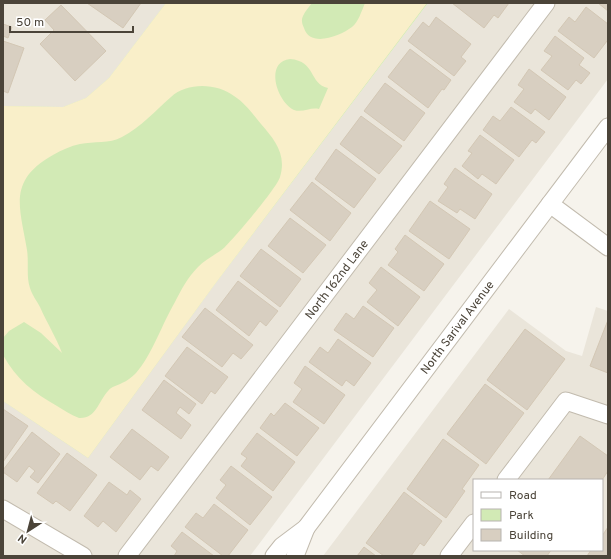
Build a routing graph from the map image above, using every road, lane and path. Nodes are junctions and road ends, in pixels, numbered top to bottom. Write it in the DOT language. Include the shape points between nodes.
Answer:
graph roads {
  1 [pos="546,3"];
  2 [pos="608,127"];
  3 [pos="550,204"];
  4 [pos="608,247"];
  5 [pos="608,415"];
  6 [pos="507,479"];
  7 [pos="3,509"];
  8 [pos="473,524"];
  9 [pos="306,528"];
  10 [pos="83,556"];
  11 [pos="127,556"];
  12 [pos="274,556"];
  13 [pos="295,556"];
  14 [pos="449,556"];
  1 -- 11 [label="street, North 162nd Lane"];
  2 -- 3 [label="street, North Sarival Avenue"];
  3 -- 4 [label="street"];
  3 -- 9 [label="street, North Sarival Avenue"];
  5 -- 6 [label="street" via="566,401"];
  7 -- 10 [label="street"];
  8 -- 14 [label="street"];
  9 -- 12 [label="street, North Sarival Avenue" via="282,546"];
  9 -- 13 [label="street, North Sarival Avenue"];
}
